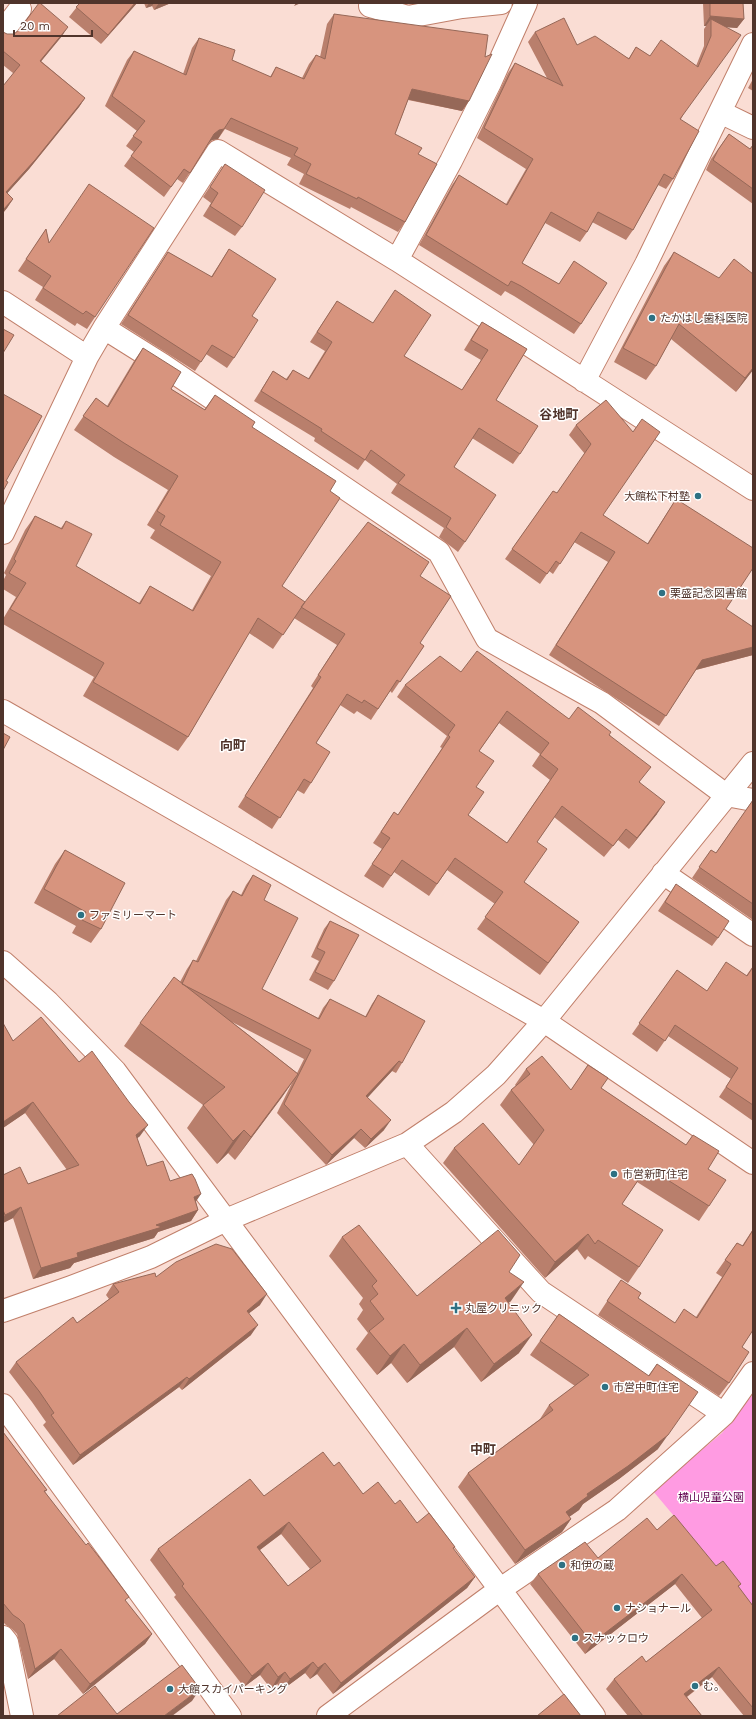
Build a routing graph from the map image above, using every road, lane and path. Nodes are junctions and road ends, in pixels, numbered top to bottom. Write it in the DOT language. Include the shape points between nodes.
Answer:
graph roads {
  1 [pos="501,3"];
  2 [pos="526,3"];
  3 [pos="370,6"];
  4 [pos="20,8"];
  5 [pos="3,31"];
  6 [pos="753,39"];
  7 [pos="753,44"];
  8 [pos="720,112"];
  9 [pos="753,128"];
  10 [pos="397,260"];
  11 [pos="3,302"];
  12 [pos="104,328"];
  13 [pos="87,357"];
  14 [pos="584,381"];
  15 [pos="753,489"];
  16 [pos="3,533"];
  17 [pos="3,711"];
  18 [pos="753,763"];
  19 [pos="726,795"];
  20 [pos="753,800"];
  21 [pos="663,873"];
  22 [pos="753,935"];
  23 [pos="3,962"];
  24 [pos="544,1021"];
  25 [pos="408,1144"];
  26 [pos="753,1163"];
  27 [pos="226,1220"];
  28 [pos="3,1311"];
  29 [pos="753,1372"];
  30 [pos="3,1405"];
  31 [pos="724,1414"];
  32 [pos="499,1590"];
  33 [pos="3,1637"];
  34 [pos="22,1716"];
  35 [pos="230,1716"];
  36 [pos="328,1716"];
  37 [pos="594,1716"];
  1 -- 3 [label="street" via="408,17"];
  2 -- 10 [label="street" via="462,140"];
  4 -- 5 [label="street"];
  6 -- 7 [label="street"];
  7 -- 8 [label="street"];
  8 -- 9 [label="street"];
  8 -- 14 [label="street" via="646,264"];
  10 -- 12 [label="street" via="218,151"];
  10 -- 14 [label="street"];
  11 -- 13 [label="street"];
  12 -- 13 [label="street"];
  12 -- 19 [label="street" via="163,364 439,552 487,639 602,703"];
  13 -- 16 [label="street"];
  14 -- 15 [label="street"];
  17 -- 24 [label="street"];
  18 -- 19 [label="street"];
  19 -- 20 [label="street"];
  19 -- 21 [label="street"];
  21 -- 22 [label="street"];
  21 -- 24 [label="street"];
  23 -- 27 [label="street" via="48,1002 115,1071"];
  24 -- 25 [label="street" via="496,1075 454,1112"];
  24 -- 26 [label="street"];
  25 -- 27 [label="street"];
  25 -- 31 [label="street" via="541,1292"];
  27 -- 28 [label="street" via="151,1257"];
  27 -- 32 [label="street"];
  29 -- 31 [label="street"];
  30 -- 35 [label="street"];
  31 -- 32 [label="street" via="616,1510"];
  32 -- 36 [label="street"];
  32 -- 37 [label="street"];
  33 -- 34 [label="street" via="7,1642"];
}
